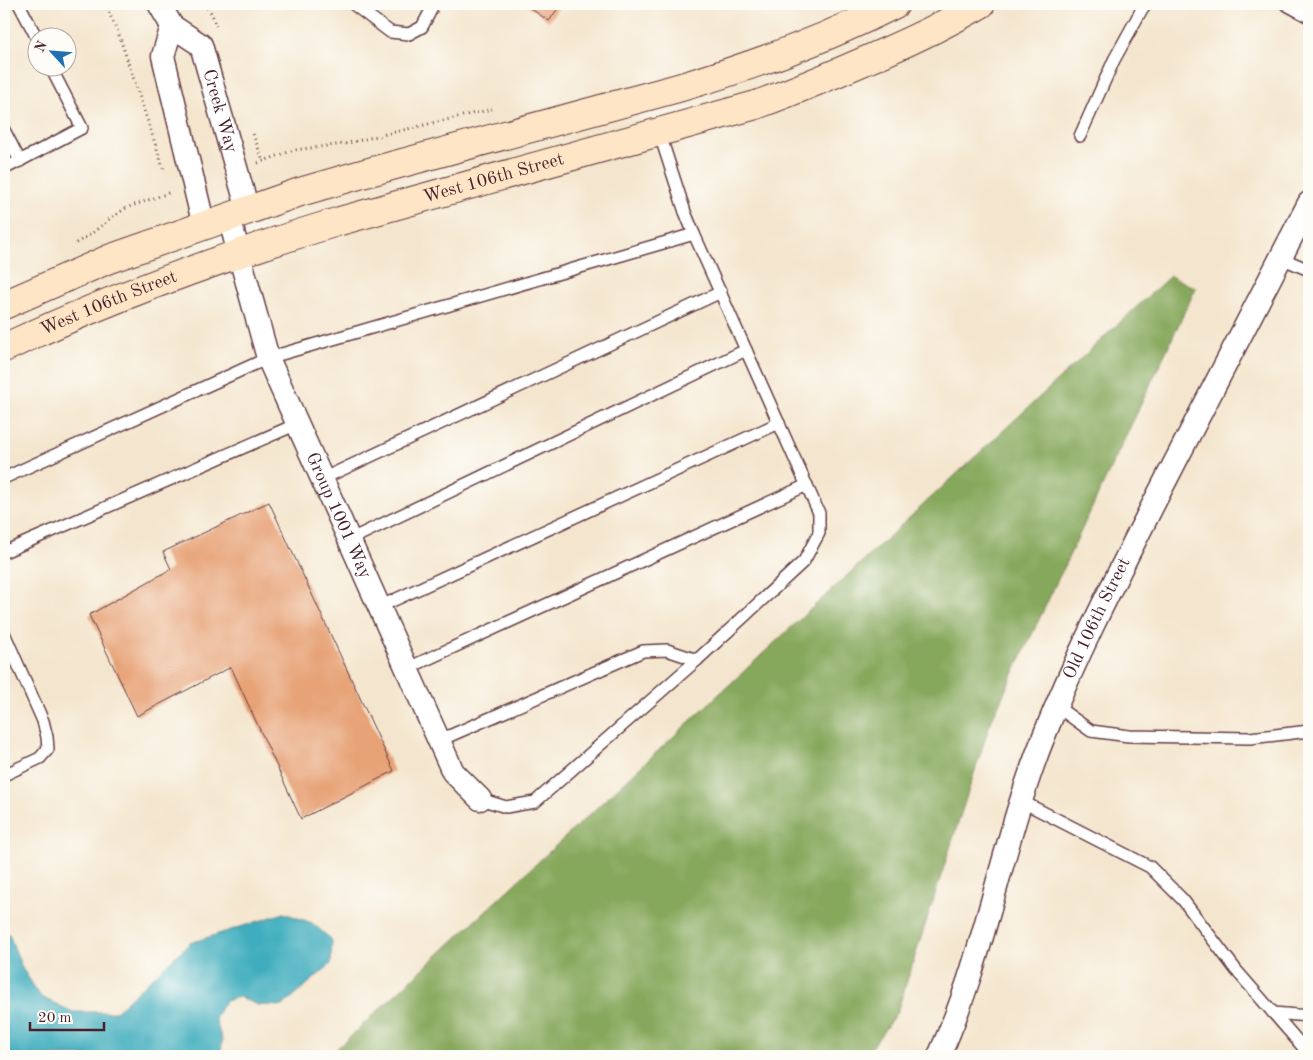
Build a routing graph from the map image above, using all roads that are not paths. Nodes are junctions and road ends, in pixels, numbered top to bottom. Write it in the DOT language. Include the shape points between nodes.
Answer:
graph roads {
  1 [pos="19,4"];
  2 [pos="160,4"];
  3 [pos="352,4"];
  4 [pos="430,4"];
  5 [pos="895,4"];
  6 [pos="981,4"];
  7 [pos="1146,4"];
  8 [pos="1285,4"];
  9 [pos="1309,17"];
  10 [pos="172,26"];
  11 [pos="32,28"];
  12 [pos="56,78"];
  13 [pos="4,130"];
  14 [pos="659,132"];
  15 [pos="1080,136"];
  16 [pos="20,160"];
  17 [pos="4,169"];
  18 [pos="1309,203"];
  19 [pos="239,213"];
  20 [pos="204,226"];
  21 [pos="694,234"];
  22 [pos="238,254"];
  23 [pos="1281,258"];
  24 [pos="1309,270"];
  25 [pos="720,292"];
  26 [pos="4,304"];
  27 [pos="4,348"];
  28 [pos="746,350"];
  29 [pos="268,358"];
  30 [pos="779,423"];
  31 [pos="297,424"];
  32 [pos="4,478"];
  33 [pos="322,479"];
  34 [pos="807,485"];
  35 [pos="349,540"];
  36 [pos="4,552"];
  37 [pos="379,607"];
  38 [pos="4,633"];
  39 [pos="697,660"];
  40 [pos="406,669"];
  41 [pos="1056,706"];
  42 [pos="1309,731"];
  43 [pos="438,741"];
  44 [pos="4,775"];
  45 [pos="480,799"];
  46 [pos="1021,801"];
  47 [pos="1273,1013"];
  48 [pos="1309,1016"];
  49 [pos="1309,1054"];
  50 [pos="939,1056"];
  1 -- 11 [label="lane"];
  2 -- 10 [label="street, Creek Way"];
  3 -- 4 [label="lane" via="390,32 409,34 422,27 431,10"];
  5 -- 19 [label="street" via="809,43 724,74 362,174"];
  6 -- 14 [label="street, West 106th Street" via="914,39 798,90"];
  7 -- 15 [label="lane" via="1114,60"];
  8 -- 9 [label="lane"];
  10 -- 19 [label="street, Creek Way" via="201,45"];
  10 -- 20 [label="street" via="163,56"];
  12 -- 16 [label="lane" via="82,128"];
  13 -- 16 [label="lane"];
  14 -- 21 [label="lane"];
  14 -- 22 [label="street, West 106th Street" via="340,221"];
  16 -- 17 [label="lane"];
  18 -- 23 [label="street, Old 106th Street"];
  19 -- 20 [label="street"];
  19 -- 22 [label="street, Group 1001 Way"];
  20 -- 26 [label="street" via="109,260"];
  21 -- 25 [label="lane"];
  21 -- 29 [label="lane"];
  22 -- 27 [label="street, West 106th Street" via="121,297"];
  22 -- 29 [label="street, Group 1001 Way"];
  23 -- 24 [label="lane"];
  23 -- 41 [label="street, Old 106th Street" via="1124,562"];
  25 -- 28 [label="lane"];
  25 -- 33 [label="lane"];
  28 -- 30 [label="lane"];
  28 -- 35 [label="lane"];
  29 -- 31 [label="street, Group 1001 Way"];
  29 -- 32 [label="lane"];
  30 -- 34 [label="lane"];
  30 -- 37 [label="lane"];
  31 -- 33 [label="street, Group 1001 Way"];
  31 -- 36 [label="lane"];
  33 -- 35 [label="street, Group 1001 Way"];
  34 -- 39 [label="lane" via="819,513 819,533 804,561"];
  34 -- 40 [label="lane"];
  35 -- 37 [label="street, Group 1001 Way"];
  37 -- 40 [label="street, Group 1001 Way"];
  38 -- 44 [label="lane" via="43,721 48,749 40,758"];
  39 -- 43 [label="lane" via="667,650 643,651"];
  39 -- 45 [label="lane" via="535,802 506,807"];
  40 -- 43 [label="street, Group 1001 Way"];
  41 -- 42 [label="lane" via="1091,730 1129,736 1250,738"];
  41 -- 46 [label="street, Old 106th Street"];
  43 -- 45 [label="street, Group 1001 Way" via="453,772"];
  46 -- 47 [label="lane" via="1150,867 1183,900"];
  46 -- 50 [label="street, Old 106th Street" via="980,943"];
  47 -- 48 [label="lane"];
  47 -- 49 [label="lane"];
}
